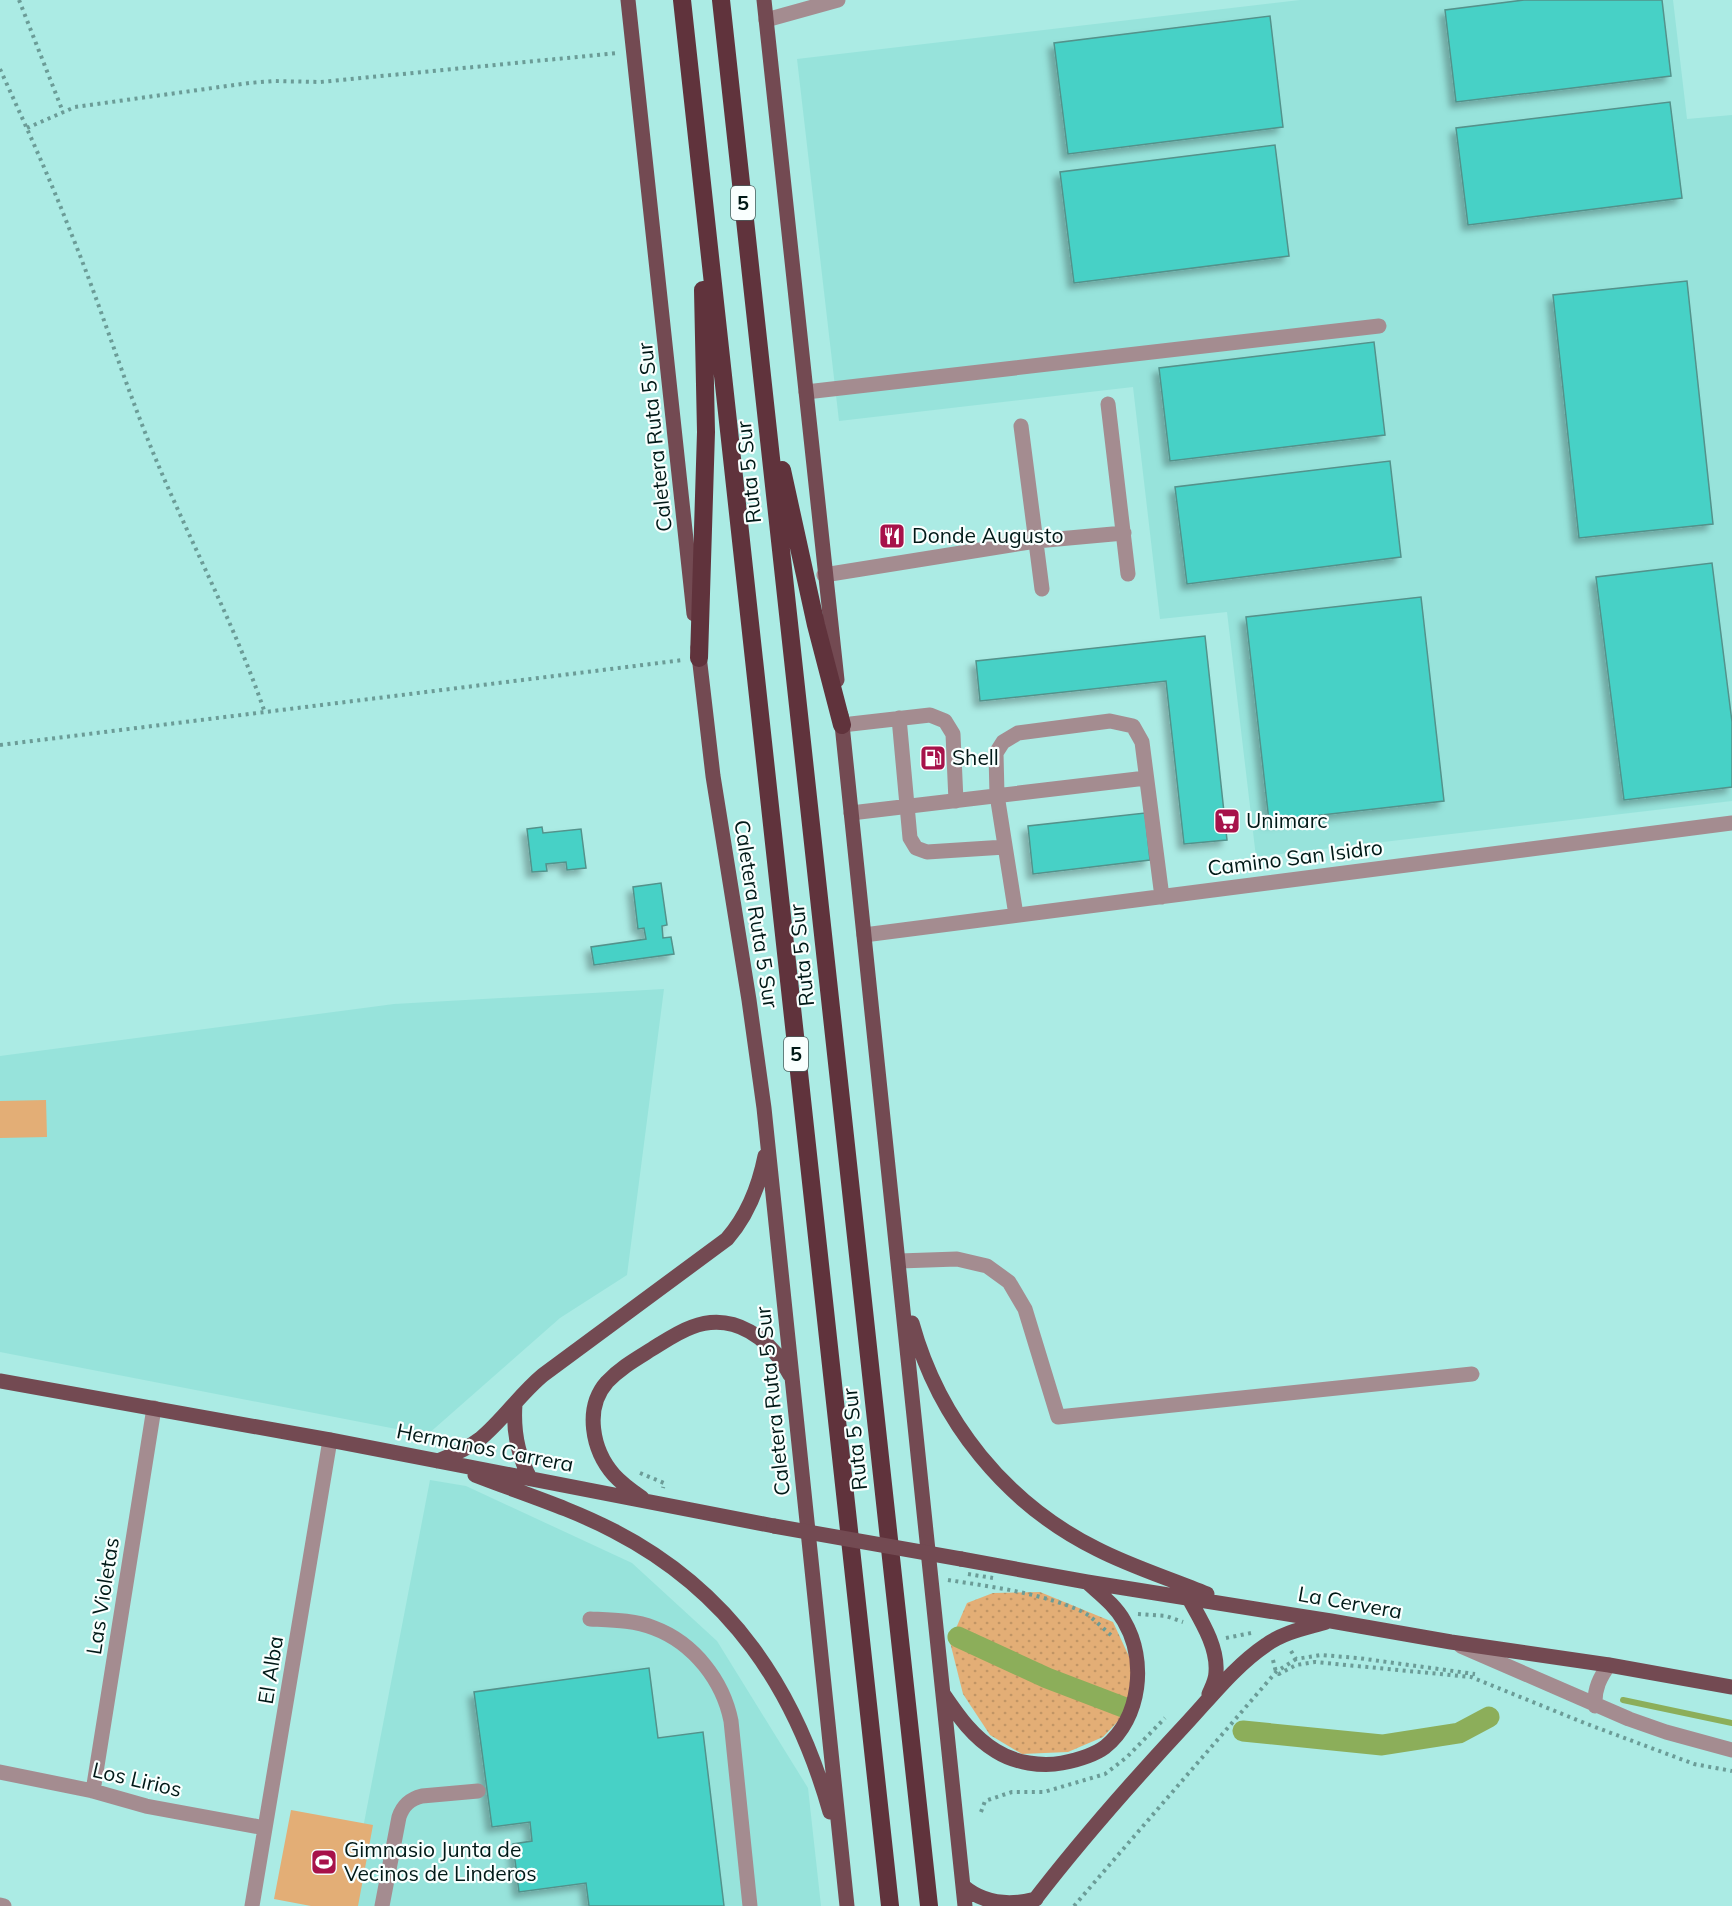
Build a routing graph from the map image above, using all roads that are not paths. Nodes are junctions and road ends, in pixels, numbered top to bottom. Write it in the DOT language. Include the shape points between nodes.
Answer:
graph roads {
  1 [pos="628,0"];
  2 [pos="682,0"];
  3 [pos="721,0"];
  4 [pos="764,0"];
  5 [pos="838,0"];
  6 [pos="766,20"];
  7 [pos="704,201"];
  8 [pos="1379,326"];
  9 [pos="806,392"];
  10 [pos="1108,404"];
  11 [pos="764,406"];
  12 [pos="1021,426"];
  13 [pos="1124,533"];
  14 [pos="1036,541"];
  15 [pos="1128,574"];
  16 [pos="824,575"];
  17 [pos="1042,589"];
  18 [pos="699,658"];
  19 [pos="899,718"];
  20 [pos="842,725"];
  21 [pos="1146,778"];
  22 [pos="998,795"];
  23 [pos="956,801"];
  24 [pos="906,806"];
  25 [pos="851,813"];
  26 [pos="1732,823"];
  27 [pos="1005,847"];
  28 [pos="1162,897"];
  29 [pos="1016,915"];
  30 [pos="864,935"];
  31 [pos="768,1142"];
  32 [pos="898,1261"];
  33 [pos="901,1283"];
  34 [pos="1472,1374"];
  35 [pos="792,1378"];
  36 [pos="0,1381"];
  37 [pos="515,1404"];
  38 [pos="154,1408"];
  39 [pos="330,1440"];
  40 [pos="438,1461"];
  41 [pos="530,1478"];
  42 [pos="644,1500"];
  43 [pos="961,1559"];
  44 [pos="1087,1582"];
  45 [pos="1188,1597"];
  46 [pos="1238,1606"];
  47 [pos="590,1619"];
  48 [pos="1331,1621"];
  49 [pos="1451,1642"];
  50 [pos="1610,1665"];
  51 [pos="1732,1687"];
  52 [pos="943,1694"];
  53 [pos="1205,1703"];
  54 [pos="1595,1706"];
  55 [pos="1732,1750"];
  56 [pos="0,1772"];
  57 [pos="93,1791"];
  58 [pos="478,1791"];
  59 [pos="266,1828"];
  60 [pos="840,1847"];
  61 [pos="963,1886"];
  62 [pos="1033,1902"];
  63 [pos="252,1906"];
  64 [pos="382,1906"];
  65 [pos="750,1906"];
  66 [pos="847,1906"];
  67 [pos="890,1906"];
  68 [pos="929,1906"];
  69 [pos="965,1906"];
  1 -- 18 [label="main road, Caletera Ruta 5 Sur"];
  2 -- 7 [label="highway, Ruta 5 Sur / 5"];
  3 -- 11 [label="highway, Ruta 5 Sur / 5"];
  4 -- 6 [label="main road"];
  5 -- 6 [label="street"];
  6 -- 9 [label="main road"];
  7 -- 18 [label="highway" via="706,432"];
  7 -- 67 [label="highway, Ruta 5 Sur / 5"];
  8 -- 9 [label="street"];
  9 -- 16 [label="main road"];
  10 -- 13 [label="street"];
  11 -- 20 [label="highway"];
  11 -- 68 [label="highway, Ruta 5 Sur / 5"];
  12 -- 14 [label="street"];
  13 -- 14 [label="street"];
  13 -- 15 [label="street"];
  14 -- 16 [label="street"];
  14 -- 17 [label="street"];
  16 -- 20 [label="main road"];
  18 -- 31 [label="main road, Caletera Ruta 5 Sur"];
  19 -- 20 [label="street"];
  19 -- 23 [label="street" via="930,715 945,721 953,734"];
  19 -- 24 [label="street"];
  20 -- 25 [label="main road"];
  21 -- 22 [label="street"];
  21 -- 22 [label="street" via="1142,742 1133,726 1110,721 1018,733 1003,742 996,753"];
  21 -- 28 [label="street"];
  22 -- 23 [label="street"];
  22 -- 27 [label="street"];
  23 -- 24 [label="street"];
  24 -- 25 [label="street"];
  24 -- 27 [label="street" via="910,838 916,848 927,852"];
  25 -- 30 [label="main road"];
  26 -- 28 [label="street, Camino San Isidro"];
  27 -- 29 [label="street"];
  28 -- 29 [label="street, Camino San Isidro"];
  29 -- 30 [label="street, Camino San Isidro"];
  30 -- 32 [label="main road"];
  31 -- 35 [label="main road, Caletera Ruta 5 Sur"];
  31 -- 37 [label="main road" via="749,1204 727,1239 530,1385"];
  32 -- 33 [label="main road"];
  32 -- 34 [label="street" via="957,1259 987,1266 1009,1282 1025,1309 1058,1417"];
  33 -- 46 [label="main road" via="916,1341 942,1400 978,1455 1000,1479 1045,1518 1097,1549"];
  33 -- 52 [label="main road"];
  35 -- 42 [label="main road" via="775,1352 753,1332 729,1323 704,1323 681,1332 630,1362 607,1382 596,1402 594,1436 605,1464"];
  35 -- 60 [label="main road, Caletera Ruta 5 Sur"];
  36 -- 38 [label="main road, Hermanos Carrera"];
  37 -- 40 [label="main road" via="480,1439"];
  37 -- 41 [label="main road" via="517,1447"];
  38 -- 39 [label="main road, Hermanos Carrera"];
  38 -- 57 [label="street, Las Violetas"];
  39 -- 40 [label="main road, Hermanos Carrera"];
  39 -- 59 [label="street, El Alba"];
  40 -- 41 [label="main road, Hermanos Carrera"];
  40 -- 60 [label="main road" via="612,1530 679,1571 718,1605 753,1647 790,1711 818,1776"];
  41 -- 42 [label="main road, Hermanos Carrera"];
  42 -- 43 [label="main road, Hermanos Carrera, bridge"];
  43 -- 44 [label="main road, La Cervera"];
  44 -- 45 [label="main road, La Cervera"];
  44 -- 52 [label="main road" via="1107,1599 1124,1622 1136,1658 1134,1701 1118,1734 1104,1748 1056,1764 1017,1760 998,1753 977,1738"];
  45 -- 46 [label="main road, La Cervera"];
  45 -- 53 [label="main road" via="1211,1643 1217,1671"];
  46 -- 48 [label="main road, La Cervera"];
  47 -- 65 [label="street" via="642,1624 666,1633 693,1653 719,1685 731,1721"];
  48 -- 49 [label="main road, La Cervera"];
  48 -- 53 [label="main road" via="1275,1640 1247,1659"];
  49 -- 50 [label="main road, La Cervera"];
  49 -- 54 [label="street"];
  50 -- 51 [label="main road, La Cervera"];
  50 -- 54 [label="street" via="1601,1675"];
  52 -- 61 [label="main road"];
  53 -- 62 [label="main road"];
  54 -- 55 [label="street" via="1666,1732"];
  56 -- 57 [label="street, Los Lirios"];
  57 -- 59 [label="street, Los Lirios" via="146,1806"];
  58 -- 64 [label="street" via="422,1796 409,1801 399,1817"];
  59 -- 63 [label="street, El Alba"];
  60 -- 66 [label="main road, Caletera Ruta 5 Sur"];
  61 -- 62 [label="main road" via="975,1897 1003,1906"];
  61 -- 69 [label="main road"];
}
